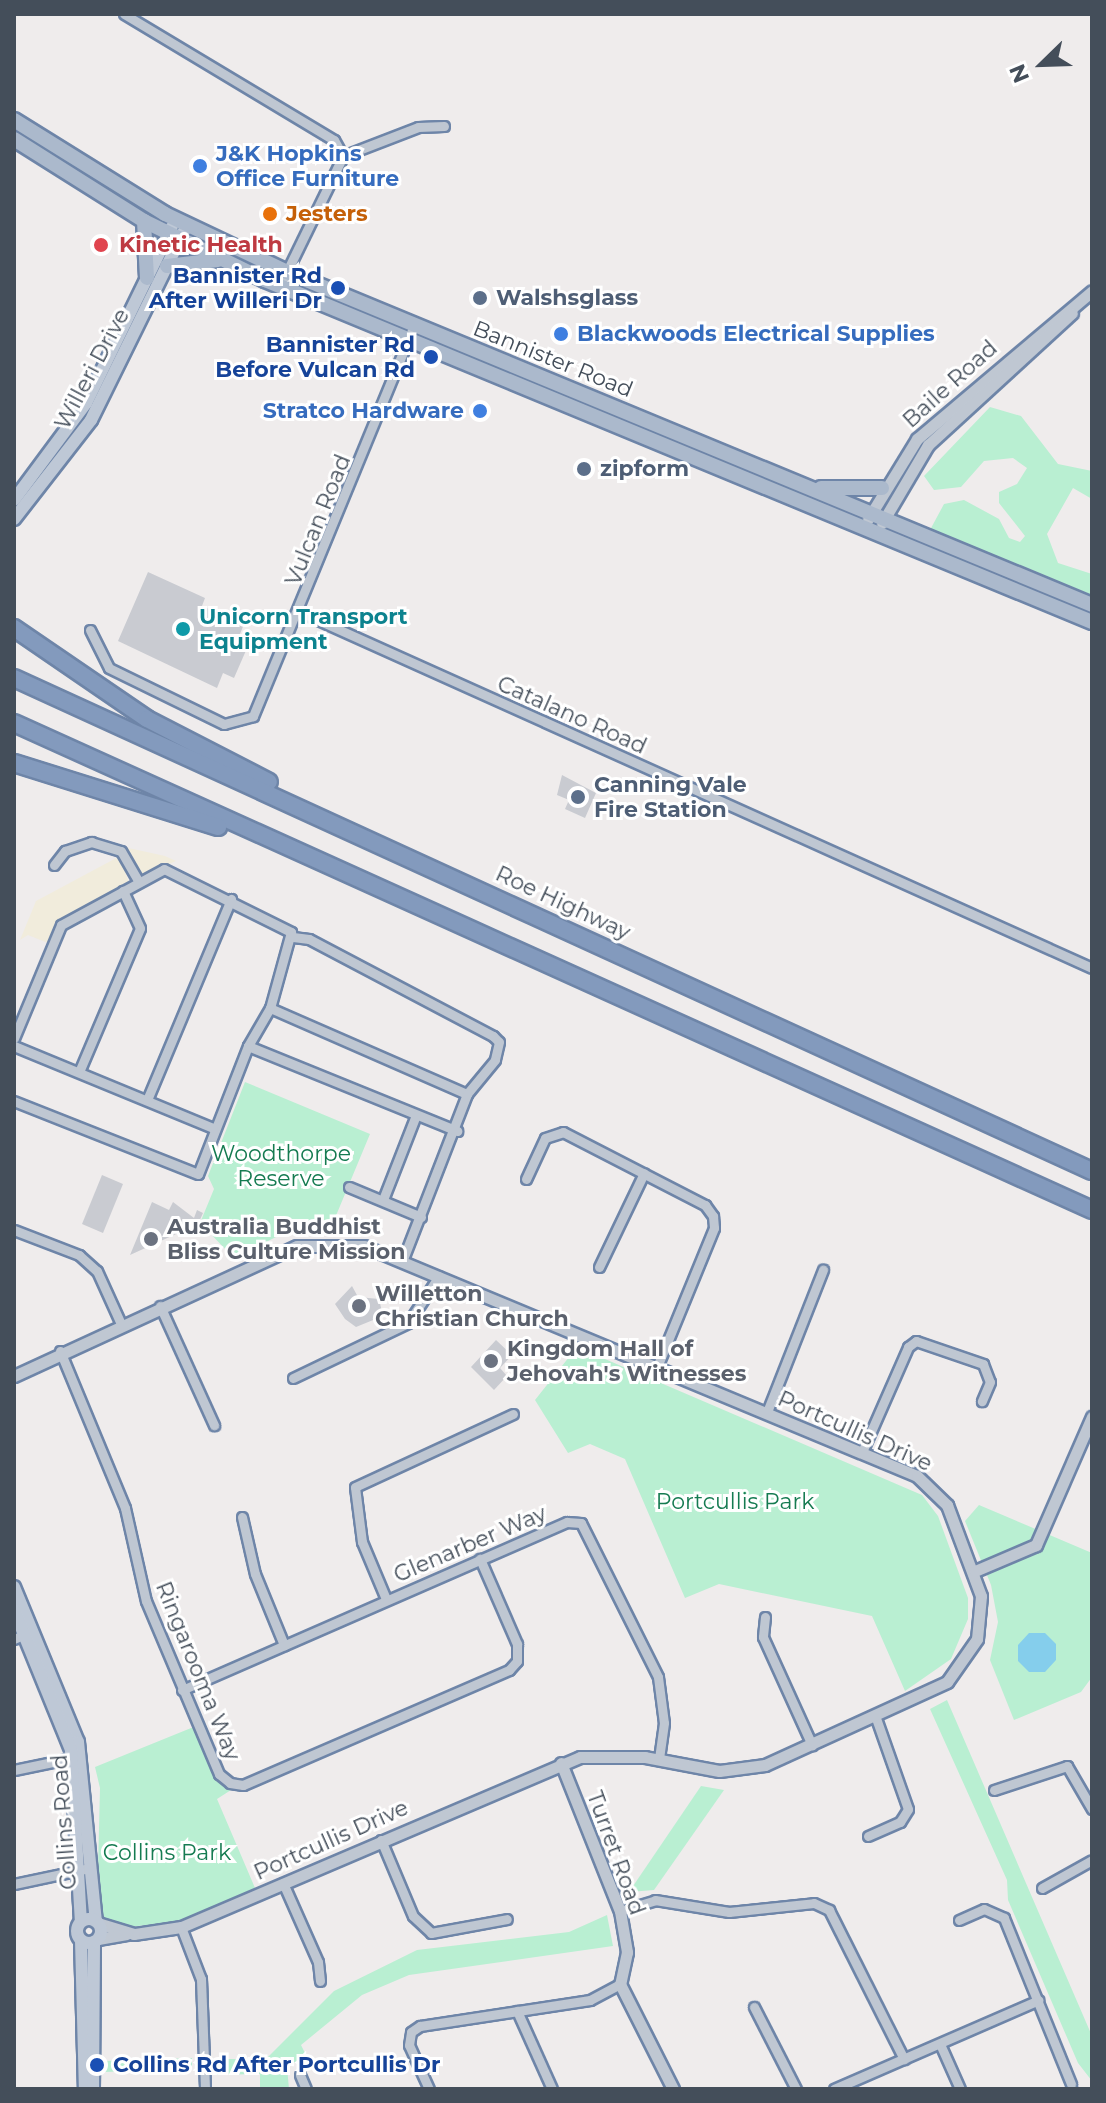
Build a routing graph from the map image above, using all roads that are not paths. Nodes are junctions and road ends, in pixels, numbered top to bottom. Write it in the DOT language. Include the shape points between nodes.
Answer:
graph roads {
  1 [pos="124,14"];
  2 [pos="14,120"];
  3 [pos="444,126"];
  4 [pos="14,139"];
  5 [pos="343,156"];
  6 [pos="144,221"];
  7 [pos="181,222"];
  8 [pos="174,237"];
  9 [pos="222,260"];
  10 [pos="167,266"];
  11 [pos="287,272"];
  12 [pos="147,278"];
  13 [pos="280,286"];
  14 [pos="1092,291"];
  15 [pos="414,325"];
  16 [pos="408,340"];
  17 [pos="992,381"];
  18 [pos="804,487"];
  19 [pos="882,488"];
  20 [pos="14,500"];
  21 [pos="877,517"];
  22 [pos="14,519"];
  23 [pos="870,532"];
  24 [pos="1092,605"];
  25 [pos="300,612"];
  26 [pos="1092,622"];
  27 [pos="14,628"];
  28 [pos="90,630"];
  29 [pos="14,678"];
  30 [pos="14,723"];
  31 [pos="14,763"];
  32 [pos="67,833"];
  33 [pos="73,846"];
  34 [pos="54,865"];
  35 [pos="442,872"];
  36 [pos="139,882"];
  37 [pos="372,882"];
  38 [pos="123,891"];
  39 [pos="231,899"];
  40 [pos="293,937"];
  41 [pos="1092,968"];
  42 [pos="270,1008"];
  43 [pos="14,1038"];
  44 [pos="14,1046"];
  45 [pos="248,1046"];
  46 [pos="79,1072"];
  47 [pos="467,1094"];
  48 [pos="147,1100"];
  49 [pos="14,1101"];
  50 [pos="416,1115"];
  51 [pos="213,1128"];
  52 [pos="457,1131"];
  53 [pos="1092,1171"];
  54 [pos="644,1173"];
  55 [pos="526,1179"];
  56 [pos="349,1187"];
  57 [pos="384,1197"];
  58 [pos="1092,1210"];
  59 [pos="421,1217"];
  60 [pos="14,1230"];
  61 [pos="402,1262"];
  62 [pos="599,1267"];
  63 [pos="823,1270"];
  64 [pos="439,1276"];
  65 [pos="160,1306"];
  66 [pos="121,1324"];
  67 [pos="60,1351"];
  68 [pos="657,1367"];
  69 [pos="14,1369"];
  70 [pos="14,1376"];
  71 [pos="293,1378"];
  72 [pos="982,1401"];
  73 [pos="767,1412"];
  74 [pos="513,1414"];
  75 [pos="1092,1417"];
  76 [pos="214,1425"];
  77 [pos="862,1452"];
  78 [pos="242,1517"];
  79 [pos="480,1559"];
  80 [pos="975,1571"];
  81 [pos="14,1587"];
  82 [pos="386,1599"];
  83 [pos="14,1610"];
  84 [pos="765,1617"];
  85 [pos="24,1635"];
  86 [pos="284,1645"];
  87 [pos="182,1690"];
  88 [pos="876,1718"];
  89 [pos="812,1745"];
  90 [pos="76,1757"];
  91 [pos="659,1760"];
  92 [pos="561,1763"];
  93 [pos="14,1770"];
  94 [pos="994,1790"];
  95 [pos="1092,1807"];
  96 [pos="868,1836"];
  97 [pos="381,1840"];
  98 [pos="1092,1860"];
  99 [pos="84,1869"];
  100 [pos="283,1883"];
  101 [pos="14,1884"];
  102 [pos="1042,1888"];
  103 [pos="620,1911"];
  104 [pos="507,1919"];
  105 [pos="959,1920"];
  106 [pos="81,1921"];
  107 [pos="97,1922"];
  108 [pos="181,1927"];
  109 [pos="127,1934"];
  110 [pos="91,1940"];
  111 [pos="320,1981"];
  112 [pos="620,1984"];
  113 [pos="1039,2000"];
  114 [pos="754,2007"];
  115 [pos="517,2011"];
  116 [pos="940,2044"];
  117 [pos="904,2059"];
  118 [pos="300,2075"];
  119 [pos="1071,2084"];
  120 [pos="85,2089"];
  121 [pos="93,2089"];
  122 [pos="205,2089"];
  123 [pos="306,2089"];
  124 [pos="429,2089"];
  125 [pos="552,2089"];
  126 [pos="673,2089"];
  127 [pos="796,2089"];
  128 [pos="834,2089"];
  129 [pos="960,2089"];
  1 -- 5 [label="street" via="334,140"];
  2 -- 7 [label="main road, Bannister Road"];
  3 -- 5 [label="street" via="418,127"];
  4 -- 6 [label="main road, Bannister Road"];
  5 -- 11 [label="street"];
  6 -- 8 [label="main road, Bannister Road"];
  6 -- 12 [label="main road"];
  7 -- 8 [label="main road, Willeri Drive"];
  7 -- 11 [label="main road, Bannister Road"];
  8 -- 9 [label="main road, Bannister Road"];
  8 -- 10 [label="main road, Willeri Drive"];
  8 -- 12 [label="main road, Willeri Drive"];
  9 -- 10 [label="main road"];
  9 -- 13 [label="main road, Bannister Road"];
  10 -- 22 [label="main road, Willeri Drive" via="91,420"];
  11 -- 13 [label="street"];
  11 -- 15 [label="main road, Bannister Road"];
  12 -- 20 [label="main road, Willeri Drive" via="86,403"];
  13 -- 16 [label="main road, Bannister Road"];
  14 -- 17 [label="street, Baile Road"];
  15 -- 16 [label="street, Vulcan Road"];
  15 -- 18 [label="main road, Bannister Road"];
  16 -- 23 [label="main road, Bannister Road"];
  16 -- 25 [label="street, Vulcan Road"];
  17 -- 19 [label="street, Baile Road" via="917,439"];
  17 -- 21 [label="street, Baile Road" via="928,445"];
  18 -- 19 [label="main road"];
  18 -- 21 [label="main road, Bannister Road"];
  19 -- 21 [label="street, Baile Road"];
  21 -- 23 [label="street, Baile Road"];
  21 -- 24 [label="main road, Bannister Road"];
  23 -- 26 [label="main road, Bannister Road"];
  25 -- 28 [label="street, Vulcan Road" via="253,716 240,724 224,724 109,668"];
  25 -- 41 [label="street, Catalano Road"];
  27 -- 35 [label="highway" via="147,719"];
  29 -- 35 [label="highway, Roe Highway"];
  30 -- 37 [label="highway"];
  31 -- 37 [label="highway"];
  32 -- 33 [label="street"];
  33 -- 34 [label="street"];
  33 -- 36 [label="street" via="91,842 121,851"];
  35 -- 53 [label="highway, Roe Highway"];
  36 -- 38 [label="street"];
  36 -- 39 [label="street" via="168,868"];
  37 -- 58 [label="highway"];
  38 -- 43 [label="street" via="58,929"];
  38 -- 46 [label="street" via="140,928"];
  39 -- 40 [label="street" via="288,928"];
  39 -- 48 [label="street"];
  40 -- 42 [label="street"];
  40 -- 47 [label="street" via="309,939 493,1036 499,1042 495,1060"];
  42 -- 45 [label="street"];
  42 -- 47 [label="street"];
  44 -- 46 [label="street"];
  45 -- 50 [label="street"];
  45 -- 51 [label="street"];
  46 -- 48 [label="street"];
  47 -- 52 [label="street"];
  48 -- 51 [label="street"];
  49 -- 51 [label="street" via="198,1174"];
  50 -- 52 [label="street"];
  50 -- 57 [label="street"];
  52 -- 59 [label="street"];
  54 -- 55 [label="street" via="563,1132 545,1138"];
  54 -- 62 [label="street"];
  54 -- 68 [label="street" via="705,1205 714,1228"];
  56 -- 57 [label="street"];
  57 -- 59 [label="street"];
  59 -- 61 [label="street"];
  60 -- 66 [label="street" via="79,1255 97,1271"];
  61 -- 64 [label="street, Portcullis Drive"];
  61 -- 65 [label="street, Portcullis Drive" via="336,1242 297,1246"];
  63 -- 73 [label="street"];
  64 -- 68 [label="street, Portcullis Drive"];
  64 -- 71 [label="street" via="400,1329"];
  65 -- 66 [label="street, Portcullis Drive"];
  65 -- 76 [label="street"];
  66 -- 67 [label="street, Portcullis Drive"];
  67 -- 69 [label="street, Portcullis Drive"];
  67 -- 70 [label="street, Portcullis Drive"];
  67 -- 87 [label="street, Ringarooma Way" via="125,1508 146,1601"];
  68 -- 73 [label="street, Portcullis Drive"];
  72 -- 77 [label="street" via="990,1382 983,1364 916,1341"];
  73 -- 77 [label="street, Portcullis Drive"];
  74 -- 82 [label="street" via="355,1487 362,1542"];
  75 -- 80 [label="street" via="1036,1545"];
  77 -- 80 [label="street, Portcullis Drive" via="935,1489"];
  78 -- 86 [label="street" via="255,1574"];
  79 -- 82 [label="street, Glenarber Way"];
  79 -- 87 [label="street, Ringarooma Way" via="517,1644 517,1661 509,1670 243,1785 219,1774"];
  79 -- 91 [label="street, Glenarber Way" via="567,1522 590,1530 658,1677 664,1723"];
  80 -- 88 [label="street, Portcullis Drive" via="980,1626 962,1665 927,1696"];
  81 -- 85 [label="main road, Collins Road"];
  82 -- 86 [label="street, Glenarber Way"];
  83 -- 85 [label="main road, Collins Road"];
  84 -- 89 [label="street" via="763,1637"];
  85 -- 90 [label="main road, Collins Road"];
  86 -- 87 [label="street, Glenarber Way"];
  88 -- 89 [label="street, Portcullis Drive"];
  88 -- 96 [label="street" via="908,1809 900,1822"];
  89 -- 91 [label="street, Portcullis Drive" via="739,1770"];
  90 -- 93 [label="street"];
  90 -- 99 [label="main road, Collins Road"];
  91 -- 92 [label="street, Portcullis Drive" via="613,1754"];
  92 -- 97 [label="street, Portcullis Drive"];
  92 -- 103 [label="street, Turret Road"];
  94 -- 95 [label="street" via="1067,1766"];
  97 -- 100 [label="street, Portcullis Drive"];
  97 -- 104 [label="street" via="413,1916 431,1933"];
  98 -- 102 [label="street"];
  99 -- 101 [label="street"];
  99 -- 106 [label="main road, Collins Road"];
  99 -- 107 [label="main road, Collins Road"];
  100 -- 108 [label="street, Portcullis Drive"];
  100 -- 111 [label="street" via="318,1962"];
  103 -- 112 [label="street, Turret Road" via="627,1952"];
  103 -- 117 [label="street" via="655,1900 729,1912 814,1903 829,1910"];
  105 -- 113 [label="street" via="984,1909 1004,1918"];
  106 -- 107 [label="main road, Collins Road"];
  106 -- 110 [label="main road, Collins Road"];
  107 -- 109 [label="street, Portcullis Drive"];
  107 -- 110 [label="main road, Collins Road"];
  108 -- 109 [label="street, Portcullis Drive"];
  108 -- 122 [label="street" via="201,1979"];
  109 -- 110 [label="street, Portcullis Drive"];
  110 -- 120 [label="main road, Collins Road"];
  110 -- 121 [label="main road, Collins Road"];
  112 -- 115 [label="street" via="590,2000"];
  112 -- 126 [label="street"];
  113 -- 116 [label="street"];
  113 -- 119 [label="street"];
  114 -- 127 [label="street"];
  115 -- 124 [label="street" via="411,2032 409,2045"];
  115 -- 125 [label="street"];
  116 -- 117 [label="street"];
  116 -- 129 [label="street"];
  117 -- 128 [label="street"];
  118 -- 123 [label="street"];
}
